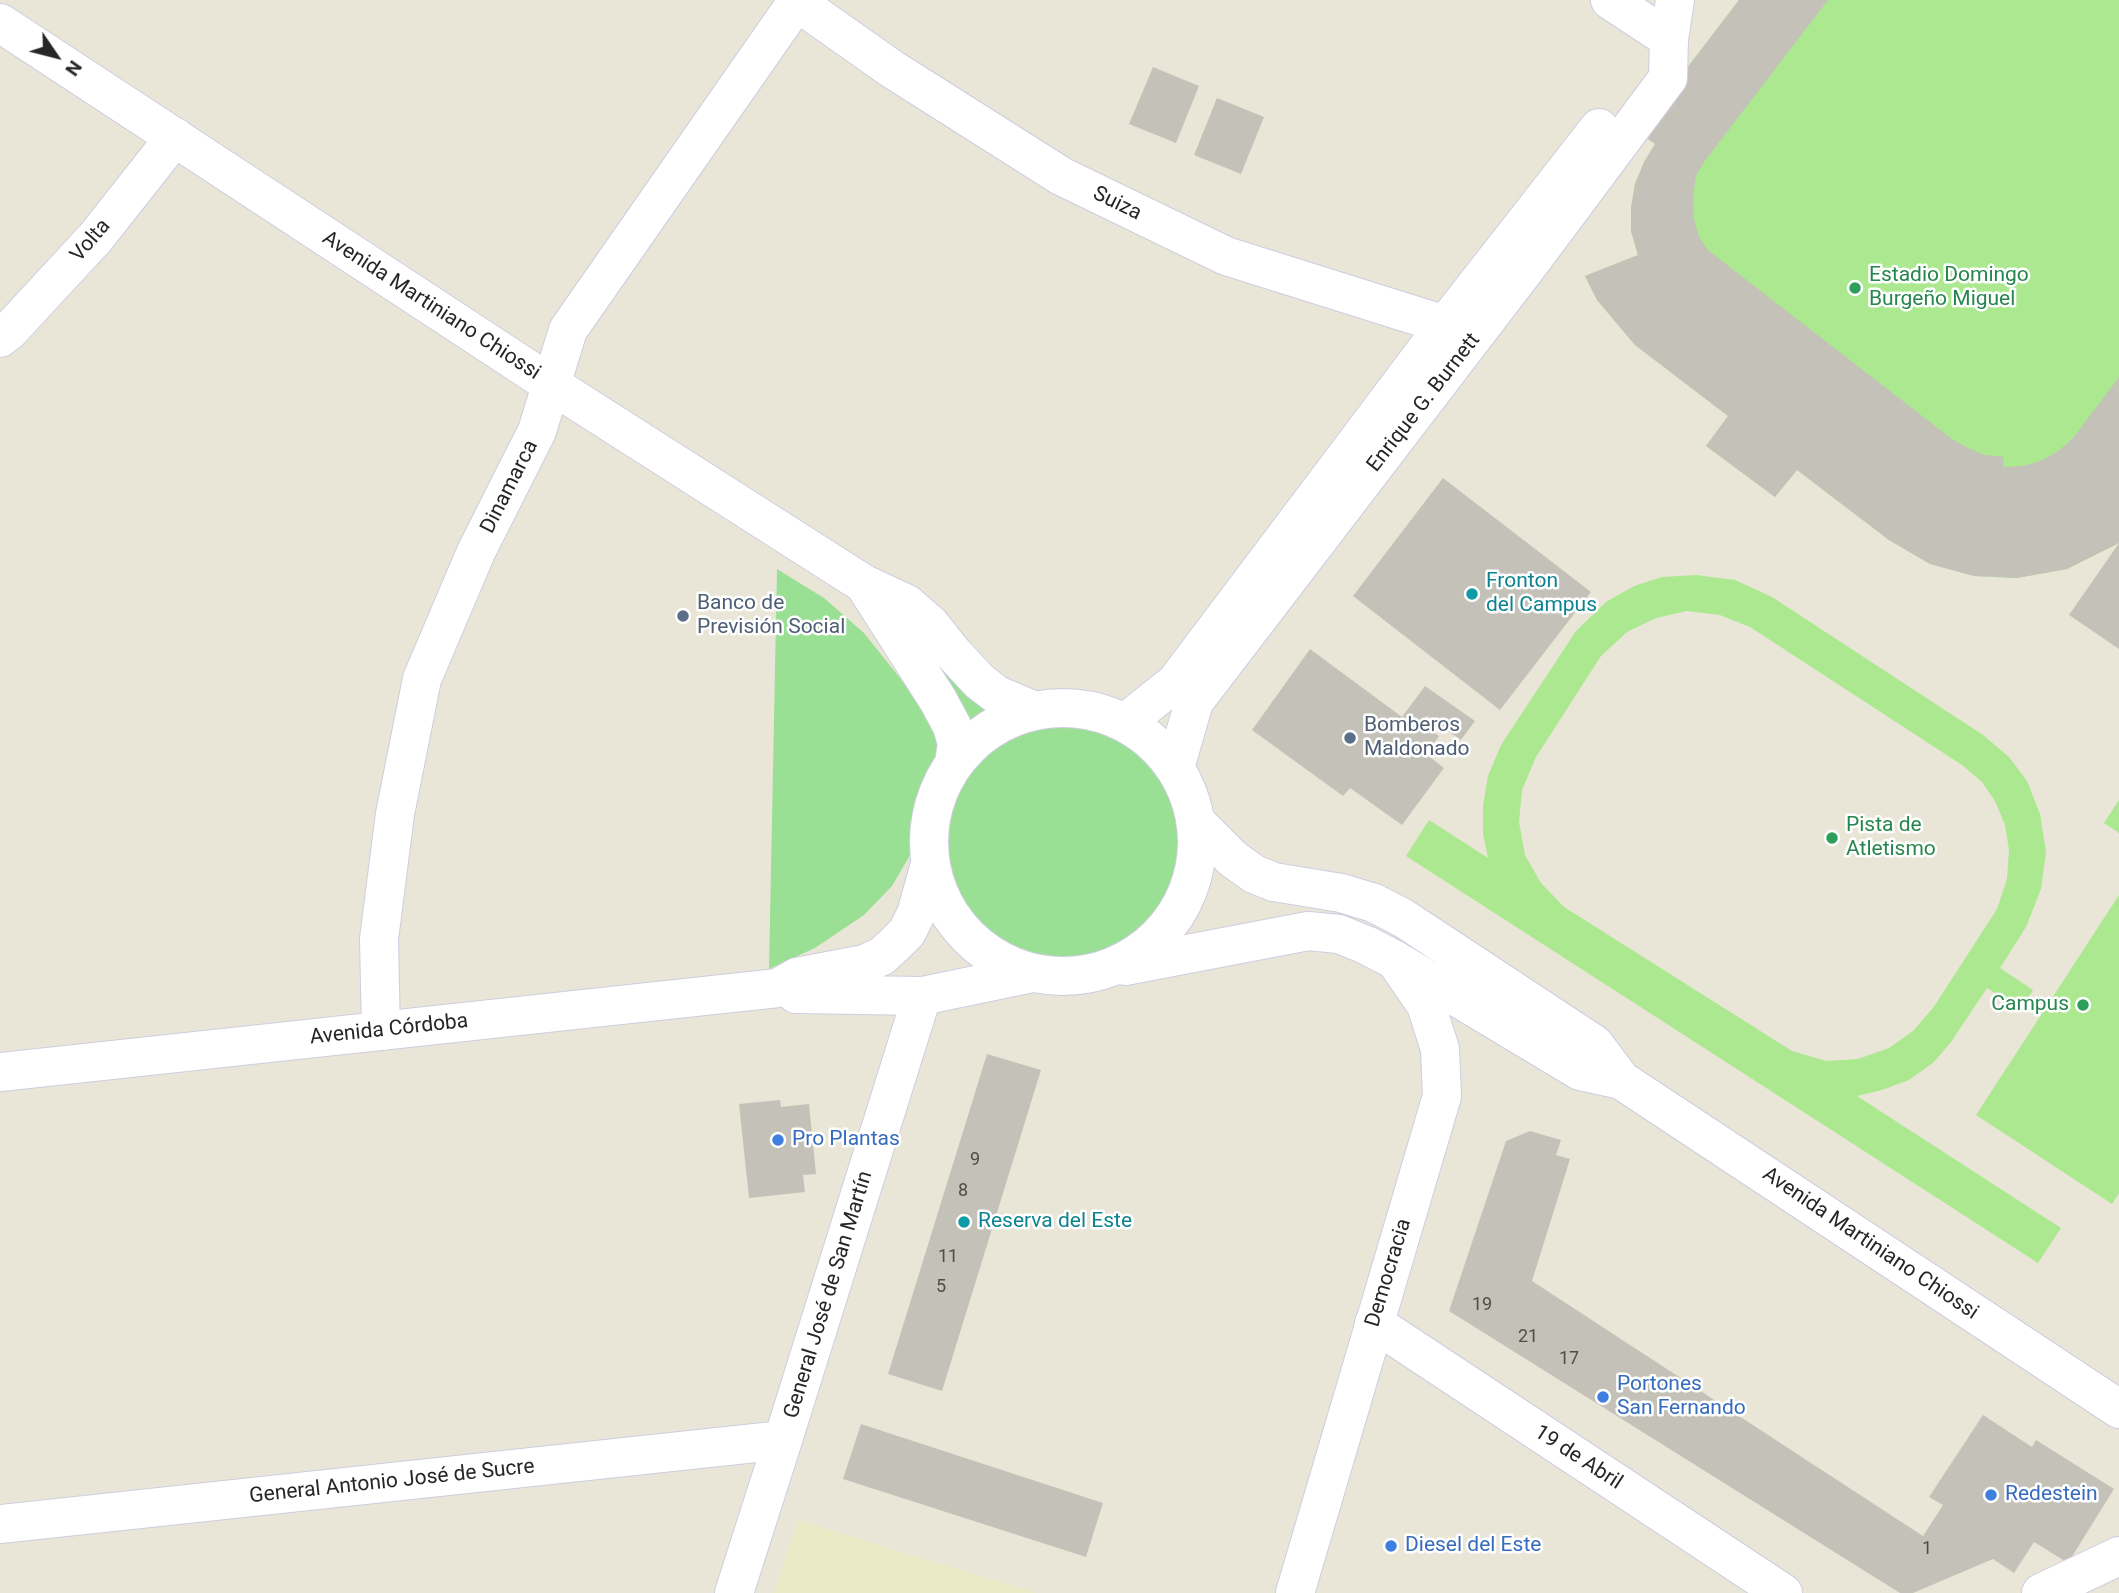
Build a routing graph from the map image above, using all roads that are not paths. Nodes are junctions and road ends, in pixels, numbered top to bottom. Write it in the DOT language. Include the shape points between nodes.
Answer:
graph roads {
  1 [pos="1610,0"];
  2 [pos="1675,0"];
  3 [pos="1698,0"];
  4 [pos="795,1"];
  5 [pos="0,23"];
  6 [pos="1669,39"];
  7 [pos="174,137"];
  8 [pos="1461,330"];
  9 [pos="0,338"];
  10 [pos="552,385"];
  11 [pos="864,584"];
  12 [pos="1035,712"];
  13 [pos="1126,722"];
  14 [pos="954,764"];
  15 [pos="1175,768"];
  16 [pos="1195,821"];
  17 [pos="930,864"];
  18 [pos="1395,960"];
  19 [pos="1033,974"];
  20 [pos="1088,974"];
  21 [pos="778,988"];
  22 [pos="922,996"];
  23 [pos="381,1031"];
  24 [pos="0,1072"];
  25 [pos="1621,1080"];
  26 [pos="1374,1323"];
  27 [pos="2119,1409"];
  28 [pos="783,1440"];
  29 [pos="0,1524"];
  30 [pos="2119,1556"];
  31 [pos="734,1593"];
  32 [pos="1295,1593"];
  33 [pos="1783,1593"];
  34 [pos="2041,1593"];
  1 -- 6 [label="street"];
  2 -- 6 [label="street, Enrique G. Burnett"];
  3 -- 6 [label="street"];
  4 -- 8 [label="street, Suiza" via="1061,176 1226,256"];
  4 -- 10 [label="street, Dinamarca" via="568,330"];
  5 -- 7 [label="street, Avenida Martiniano Chiossi"];
  6 -- 8 [label="street, Enrique G. Burnett" via="1668,78"];
  7 -- 9 [label="street, Volta" via="96,237"];
  7 -- 10 [label="street, Avenida Martiniano Chiossi"];
  8 -- 13 [label="street, Enrique G. Burnett" via="1177,682"];
  8 -- 15 [label="street, Enrique G. Burnett" via="1194,702"];
  10 -- 11 [label="street, Avenida Martiniano Chiossi"];
  10 -- 23 [label="street, Dinamarca" via="537,431 476,552 422,679 395,814 379,939"];
  11 -- 12 [label="street, Avenida Martiniano Chiossi" via="907,604 979,681 997,695"];
  11 -- 14 [label="street, Avenida Martiniano Chiossi" via="952,726 957,744"];
  12 -- 13 [label="street" via="1077,708"];
  12 -- 14 [label="street" via="999,724"];
  13 -- 15 [label="street" via="1157,746"];
  14 -- 17 [label="street" via="932,812"];
  15 -- 16 [label="street"];
  16 -- 20 [label="street" via="1193,873 1172,920 1135,955"];
  16 -- 25 [label="street, Avenida Martiniano Chiossi" via="1254,874 1274,882 1341,892 1403,918 1594,1044"];
  17 -- 19 [label="street" via="937,890 965,935 985,952"];
  17 -- 21 [label="street, Avenida Córdoba" via="907,932 882,956 797,977"];
  18 -- 20 [label="street, Avenida Martiniano Chiossi" via="1339,934 1308,931"];
  18 -- 25 [label="street, Avenida Martiniano Chiossi" via="1580,1071"];
  18 -- 26 [label="street, Democracia" via="1426,1005 1440,1049 1442,1096"];
  19 -- 20 [label="street"];
  19 -- 22 [label="street, Avenida Córdoba"];
  21 -- 22 [label="street, Avenida Córdoba" via="795,994"];
  21 -- 23 [label="street, Avenida Córdoba"];
  22 -- 28 [label="street, General José de San Martín"];
  23 -- 24 [label="street, Avenida Córdoba"];
  25 -- 27 [label="street, Avenida Martiniano Chiossi"];
  26 -- 32 [label="street, Democracia"];
  26 -- 33 [label="street, 19 de Abril"];
  28 -- 29 [label="street, General Antonio José de Sucre"];
  28 -- 31 [label="street, General José de San Martín"];
  30 -- 34 [label="street"];
}
